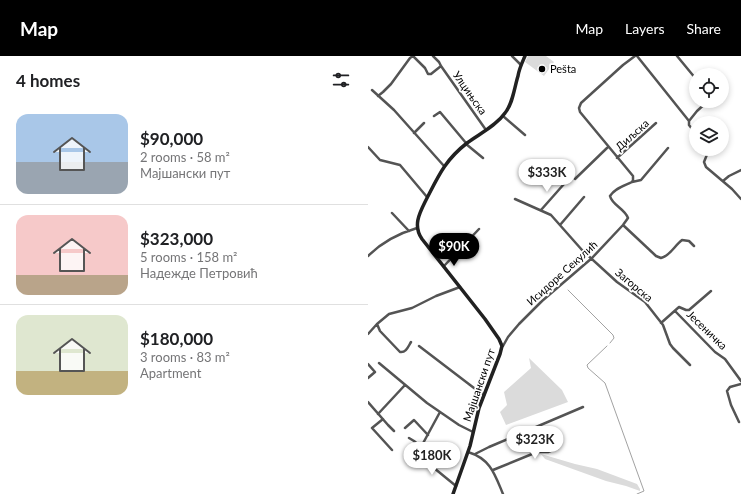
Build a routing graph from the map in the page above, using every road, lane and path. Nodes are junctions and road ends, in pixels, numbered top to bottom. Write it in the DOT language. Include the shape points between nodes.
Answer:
graph roads {
  1 [pos="433,56"];
  2 [pos="512,56"];
  3 [pos="524,56"];
  4 [pos="636,56"];
  5 [pos="677,56"];
  6 [pos="521,65"];
  7 [pos="441,66"];
  8 [pos="689,71"];
  9 [pos="372,90"];
  10 [pos="378,96"];
  11 [pos="700,108"];
  12 [pos="434,116"];
  13 [pos="503,116"];
  14 [pos="692,116"];
  15 [pos="689,121"];
  16 [pos="424,123"];
  17 [pos="656,123"];
  18 [pos="486,130"];
  19 [pos="414,133"];
  20 [pos="525,135"];
  21 [pos="466,144"];
  22 [pos="368,147"];
  23 [pos="608,147"];
  24 [pos="668,148"];
  25 [pos="706,156"];
  26 [pos="483,158"];
  27 [pos="617,158"];
  28 [pos="444,166"];
  29 [pos="741,170"];
  30 [pos="574,180"];
  31 [pos="723,181"];
  32 [pos="632,182"];
  33 [pos="564,184"];
  34 [pos="428,197"];
  35 [pos="584,198"];
  36 [pos="515,199"];
  37 [pos="741,199"];
  38 [pos="541,210"];
  39 [pos="392,213"];
  40 [pos="560,225"];
  41 [pos="623,225"];
  42 [pos="417,228"];
  43 [pos="480,229"];
  44 [pos="409,231"];
  45 [pos="694,246"];
  46 [pos="368,248"];
  47 [pos="371,253"];
  48 [pos="368,256"];
  49 [pos="592,258"];
  50 [pos="444,266"];
  51 [pos="460,287"];
  52 [pos="711,291"];
  53 [pos="675,311"];
  54 [pos="661,323"];
  55 [pos="377,324"];
  56 [pos="368,334"];
  57 [pos="411,342"];
  58 [pos="419,346"];
  59 [pos="502,348"];
  60 [pos="379,363"];
  61 [pos="368,364"];
  62 [pos="690,365"];
  63 [pos="368,378"];
  64 [pos="741,380"];
  65 [pos="741,384"];
  66 [pos="405,385"];
  67 [pos="484,395"];
  68 [pos="368,402"];
  69 [pos="583,407"];
  70 [pos="440,412"];
  71 [pos="378,414"];
  72 [pos="382,419"];
  73 [pos="739,422"];
  74 [pos="405,428"];
  75 [pos="394,431"];
  76 [pos="473,432"];
  77 [pos="428,435"];
  78 [pos="409,438"];
  79 [pos="559,439"];
  80 [pos="421,447"];
  81 [pos="392,450"];
  82 [pos="468,452"];
  83 [pos="475,454"];
  84 [pos="492,470"];
  85 [pos="456,486"];
  86 [pos="453,494"];
  87 [pos="503,494"];
  1 -- 7 [label="street, Улцињска"];
  2 -- 6 [label="street"];
  3 -- 6 [label="street"];
  4 -- 15 [label="street"];
  4 -- 23 [label="street" via="579,106 580,112"];
  5 -- 8 [label="street"];
  6 -- 13 [label="street" via="511,103"];
  7 -- 10 [label="street, Улцињска" via="428,74 412,57"];
  7 -- 18 [label="street, Улцињска"];
  9 -- 10 [label="street"];
  10 -- 19 [label="street"];
  11 -- 14 [label="street"];
  12 -- 21 [label="street" via="440,112"];
  13 -- 18 [label="street"];
  13 -- 20 [label="street"];
  16 -- 19 [label="street"];
  17 -- 27 [label="street, Диљска"];
  18 -- 21 [label="street"];
  19 -- 28 [label="street"];
  21 -- 26 [label="street"];
  21 -- 28 [label="street"];
  22 -- 34 [label="street" via="380,160 400,165"];
  23 -- 27 [label="street"];
  23 -- 30 [label="street"];
  24 -- 32 [label="street" via="641,180"];
  25 -- 31 [label="street" via="705,165"];
  27 -- 32 [label="street" via="633,176"];
  28 -- 34 [label="street"];
  29 -- 31 [label="street"];
  31 -- 37 [label="street"];
  32 -- 41 [label="street" via="610,196 628,216"];
  33 -- 38 [label="street"];
  34 -- 42 [label="street"];
  35 -- 40 [label="street"];
  36 -- 38 [label="street, Загорска"];
  38 -- 40 [label="street, Загорска"];
  39 -- 44 [label="street"];
  40 -- 49 [label="street, Загорска"];
  41 -- 45 [label="street" via="661,258 682,240 689,240"];
  41 -- 49 [label="street, Исидоре Секулић"];
  42 -- 44 [label="street"];
  42 -- 50 [label="street, Мајшански пут" via="422,239"];
  43 -- 50 [label="street"];
  44 -- 47 [label="street"];
  46 -- 47 [label="street"];
  47 -- 48 [label="street"];
  49 -- 54 [label="street, Загорска" via="617,282 645,302"];
  49 -- 59 [label="street, Исидоре Секулић" via="519,324"];
  50 -- 51 [label="street, Мајшански пут"];
  51 -- 55 [label="street" via="410,309 389,314"];
  51 -- 59 [label="street, Мајшански пут" via="485,319"];
  52 -- 53 [label="street, Јесеничка" via="689,310 679,307"];
  53 -- 54 [label="street, Јесеничка"];
  53 -- 64 [label="street, Јесеничка" via="725,359"];
  54 -- 62 [label="street, Загорска" via="673,348"];
  55 -- 56 [label="street"];
  55 -- 57 [label="street" via="400,352 405,351"];
  58 -- 67 [label="street"];
  59 -- 67 [label="street, Мајшански пут"];
  60 -- 66 [label="street"];
  61 -- 63 [label="street" via="375,372"];
  65 -- 73 [label="street" via="730,387 727,391"];
  66 -- 70 [label="street"];
  66 -- 71 [label="street"];
  67 -- 76 [label="street, Мајшански пут" via="478,408"];
  68 -- 71 [label="street"];
  69 -- 83 [label="street"];
  70 -- 76 [label="street"];
  70 -- 77 [label="street"];
  71 -- 72 [label="street"];
  72 -- 75 [label="street"];
  72 -- 81 [label="street" via="372,428"];
  74 -- 77 [label="street" via="414,420"];
  76 -- 82 [label="street, Мајшански пут"];
  77 -- 80 [label="street"];
  78 -- 80 [label="street"];
  79 -- 84 [label="street" via="558,448 548,452 537,452"];
  80 -- 85 [label="street" via="418,455"];
  82 -- 83 [label="street"];
  82 -- 85 [label="street, Мајшански пут"];
  83 -- 84 [label="street"];
  84 -- 87 [label="street"];
  85 -- 86 [label="street, Мајшански пут"];
}
